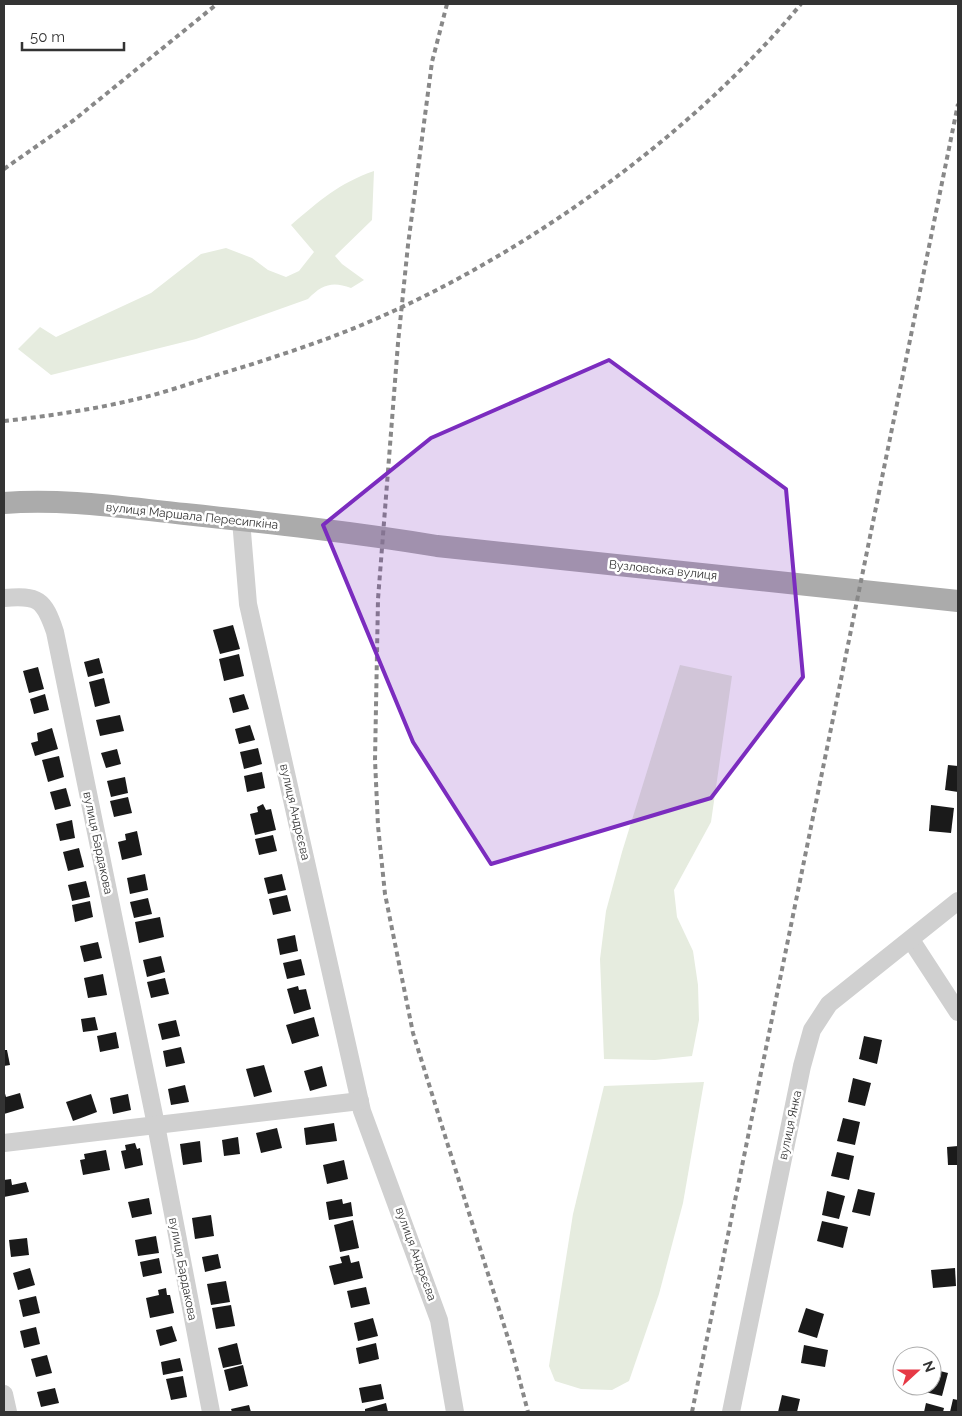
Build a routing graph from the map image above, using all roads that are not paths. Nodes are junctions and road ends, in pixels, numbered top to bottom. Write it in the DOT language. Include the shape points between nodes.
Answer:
graph roads {
  1 [pos="8,504"];
  2 [pos="241,520"];
  3 [pos="369,535"];
  4 [pos="4,598"];
  5 [pos="958,601"];
  6 [pos="958,901"];
  7 [pos="911,940"];
  8 [pos="958,1012"];
  9 [pos="360,1101"];
  10 [pos="156,1125"];
  11 [pos="4,1143"];
  12 [pos="4,1394"];
  13 [pos="8,1412"];
  14 [pos="211,1412"];
  15 [pos="455,1412"];
  16 [pos="731,1412"];
  1 -- 2 [label="main road, вулиця Маршала Пересипкіна" via="62,503"];
  2 -- 3 [label="main road, вулиця Маршала Пересипкіна"];
  2 -- 9 [label="street, вулиця Андрєєва" via="248,604"];
  3 -- 5 [label="main road, Вузловська вулиця" via="437,546"];
  4 -- 10 [label="street, вулиця Бардакова" via="25,596 39,600 48,611 55,632"];
  6 -- 7 [label="street, вулиця Янка"];
  7 -- 8 [label="street"];
  7 -- 16 [label="street, вулиця Янка" via="829,1004 812,1030"];
  9 -- 10 [label="street"];
  9 -- 15 [label="street, вулиця Андрєєва" via="439,1320"];
  10 -- 11 [label="street"];
  10 -- 14 [label="street, вулиця Бардакова"];
  12 -- 13 [label="street"];
}
